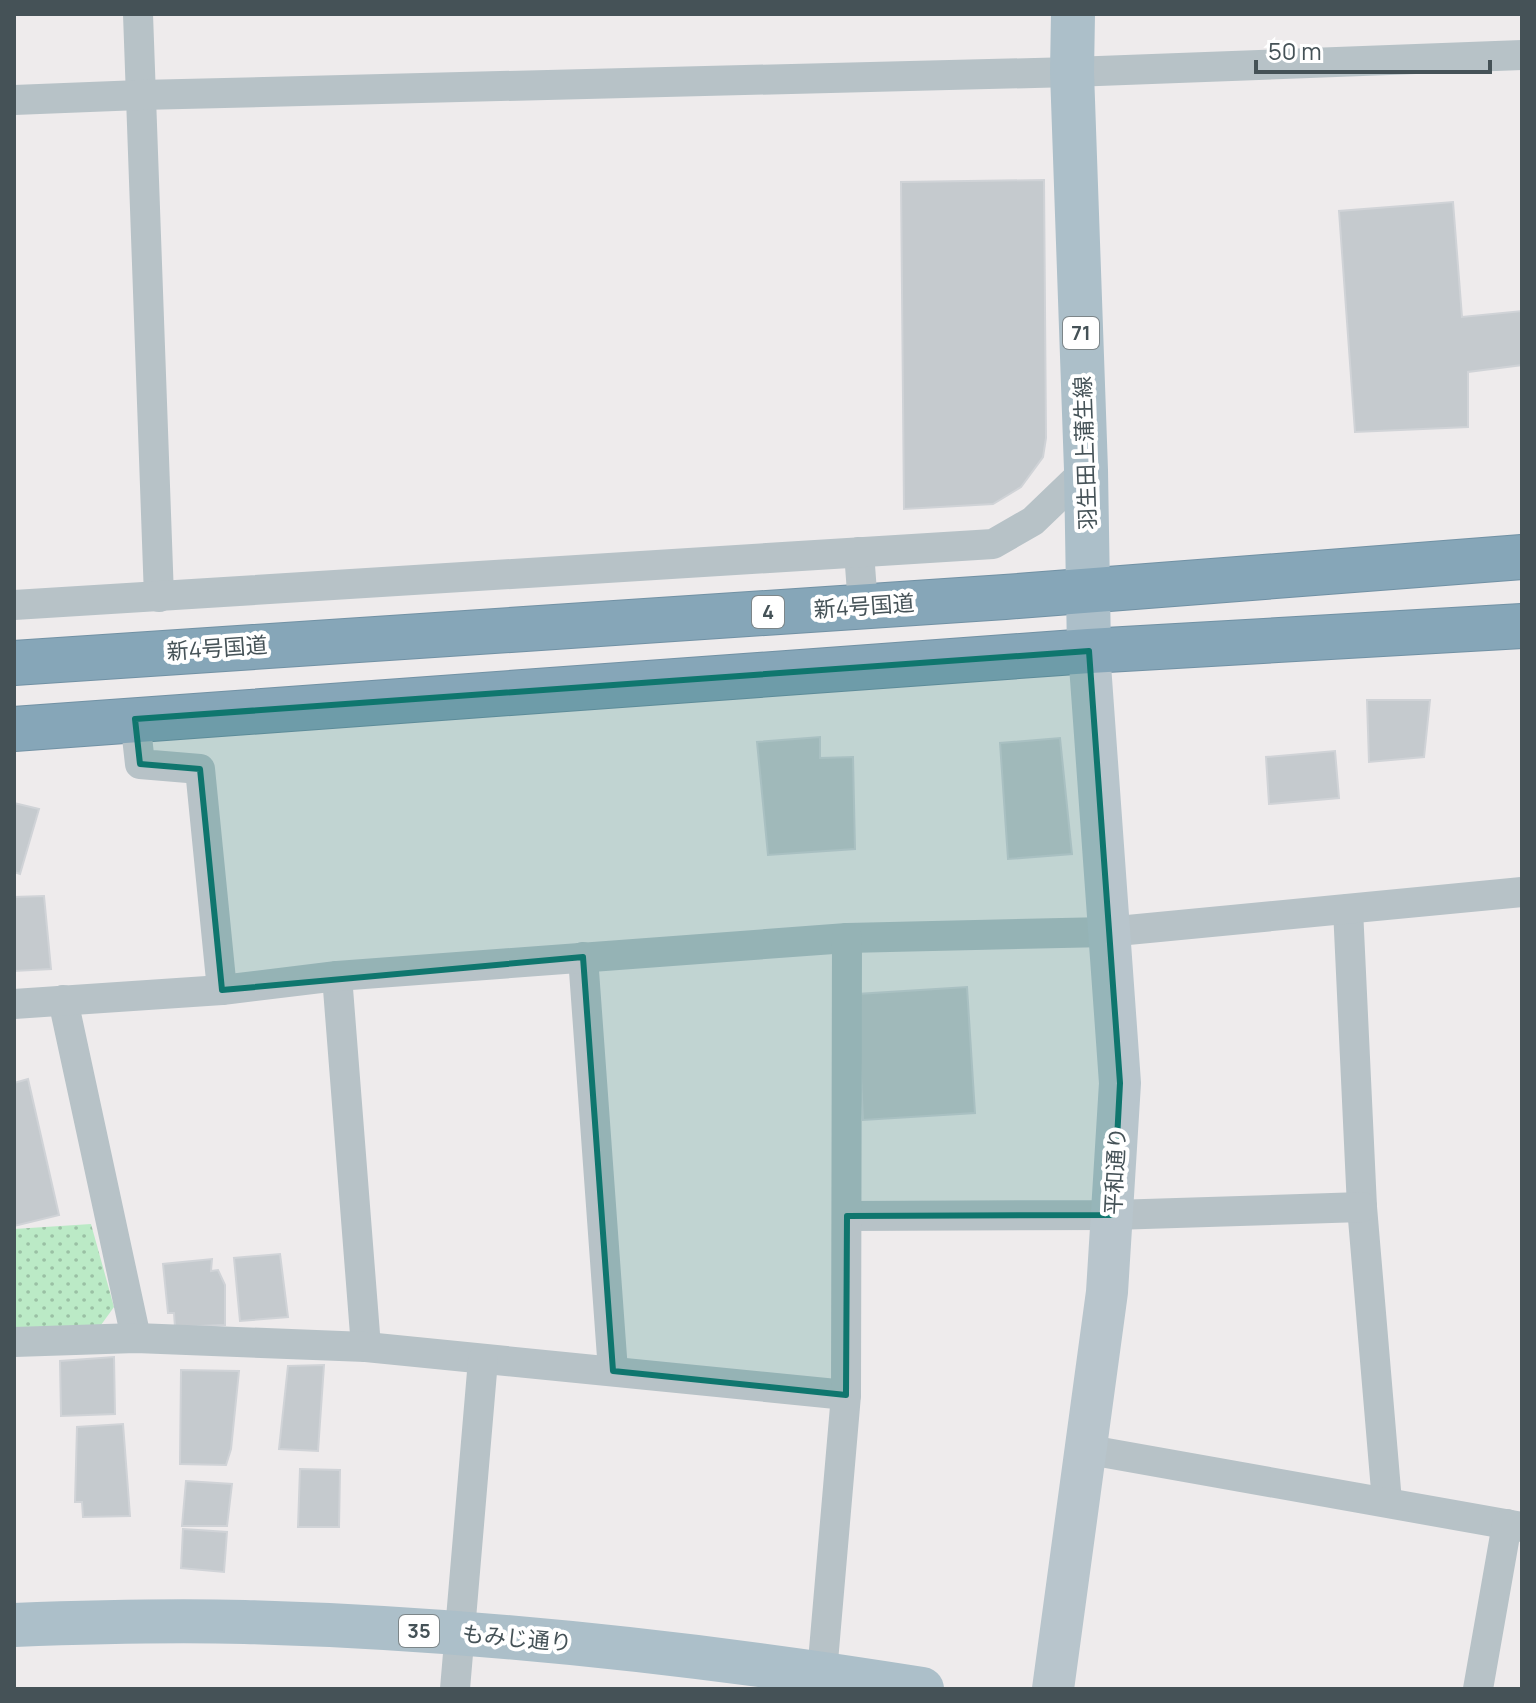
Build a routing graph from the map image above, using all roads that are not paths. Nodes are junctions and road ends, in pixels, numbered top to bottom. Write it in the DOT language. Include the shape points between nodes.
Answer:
graph roads {
  1 [pos="138,14"];
  2 [pos="1073,14"];
  3 [pos="1522,55"];
  4 [pos="1072,72"];
  5 [pos="140,95"];
  6 [pos="14,100"];
  7 [pos="1086,470"];
  8 [pos="859,552"];
  9 [pos="1522,557"];
  10 [pos="1088,591"];
  11 [pos="159,597"];
  12 [pos="14,605"];
  13 [pos="863,606"];
  14 [pos="1522,626"];
  15 [pos="1089,651"];
  16 [pos="14,663"];
  17 [pos="135,719"];
  18 [pos="14,729"];
  19 [pos="1522,892"];
  20 [pos="1348,909"];
  21 [pos="1107,932"];
  22 [pos="847,938"];
  23 [pos="583,957"];
  24 [pos="337,976"];
  25 [pos="222,990"];
  26 [pos="63,1000"];
  27 [pos="14,1004"];
  28 [pos="1362,1207"];
  29 [pos="1113,1215"];
  30 [pos="847,1216"];
  31 [pos="136,1338"];
  32 [pos="14,1342"];
  33 [pos="366,1347"];
  34 [pos="483,1360"];
  35 [pos="613,1371"];
  36 [pos="846,1395"];
  37 [pos="1084,1449"];
  38 [pos="1387,1502"];
  39 [pos="1514,1526"];
  40 [pos="14,1625"];
  41 [pos="459,1633"];
  42 [pos="804,1677"];
  43 [pos="455,1689"];
  44 [pos="922,1689"];
  45 [pos="1053,1689"];
  46 [pos="1478,1689"];
  1 -- 5 [label="street"];
  2 -- 4 [label="main road, 羽生田上蒲生線 / 71"];
  3 -- 4 [label="street"];
  4 -- 5 [label="street"];
  4 -- 7 [label="main road, 羽生田上蒲生線 / 71"];
  5 -- 6 [label="street"];
  5 -- 11 [label="street"];
  7 -- 8 [label="street" via="1033,521 993,544"];
  7 -- 10 [label="main road, 羽生田上蒲生線 / 71"];
  8 -- 11 [label="street"];
  8 -- 13 [label="street"];
  9 -- 10 [label="highway, 新4号国道 / 4"];
  10 -- 13 [label="highway, 新4号国道 / 4"];
  10 -- 15 [label="main road, 羽生田上蒲生線 / 71"];
  11 -- 12 [label="street"];
  13 -- 16 [label="highway, 新4号国道 / 4"];
  14 -- 15 [label="highway"];
  15 -- 17 [label="highway"];
  15 -- 21 [label="street, 平和通り"];
  17 -- 18 [label="highway"];
  17 -- 25 [label="street" via="140,764 200,769"];
  19 -- 20 [label="street"];
  20 -- 21 [label="street"];
  20 -- 28 [label="street"];
  21 -- 22 [label="street"];
  21 -- 29 [label="street, 平和通り" via="1120,1083"];
  22 -- 23 [label="street"];
  22 -- 30 [label="street"];
  23 -- 24 [label="street"];
  23 -- 35 [label="street"];
  24 -- 25 [label="street"];
  24 -- 33 [label="street"];
  25 -- 26 [label="street"];
  26 -- 27 [label="street"];
  26 -- 31 [label="street"];
  28 -- 29 [label="street"];
  28 -- 38 [label="street"];
  29 -- 30 [label="street"];
  29 -- 37 [label="street, 平和通り"];
  30 -- 36 [label="street"];
  31 -- 32 [label="street"];
  31 -- 33 [label="street"];
  33 -- 34 [label="street"];
  34 -- 35 [label="street"];
  34 -- 41 [label="street"];
  35 -- 36 [label="street"];
  36 -- 42 [label="street"];
  37 -- 38 [label="street"];
  37 -- 45 [label="street, 平和通り"];
  38 -- 39 [label="street"];
  39 -- 46 [label="street"];
  40 -- 41 [label="main road, もみじ通り / 35" via="245,1622"];
  41 -- 42 [label="main road, もみじ通り / 35"];
  41 -- 43 [label="street"];
  42 -- 44 [label="main road, もみじ通り / 35"];
}
